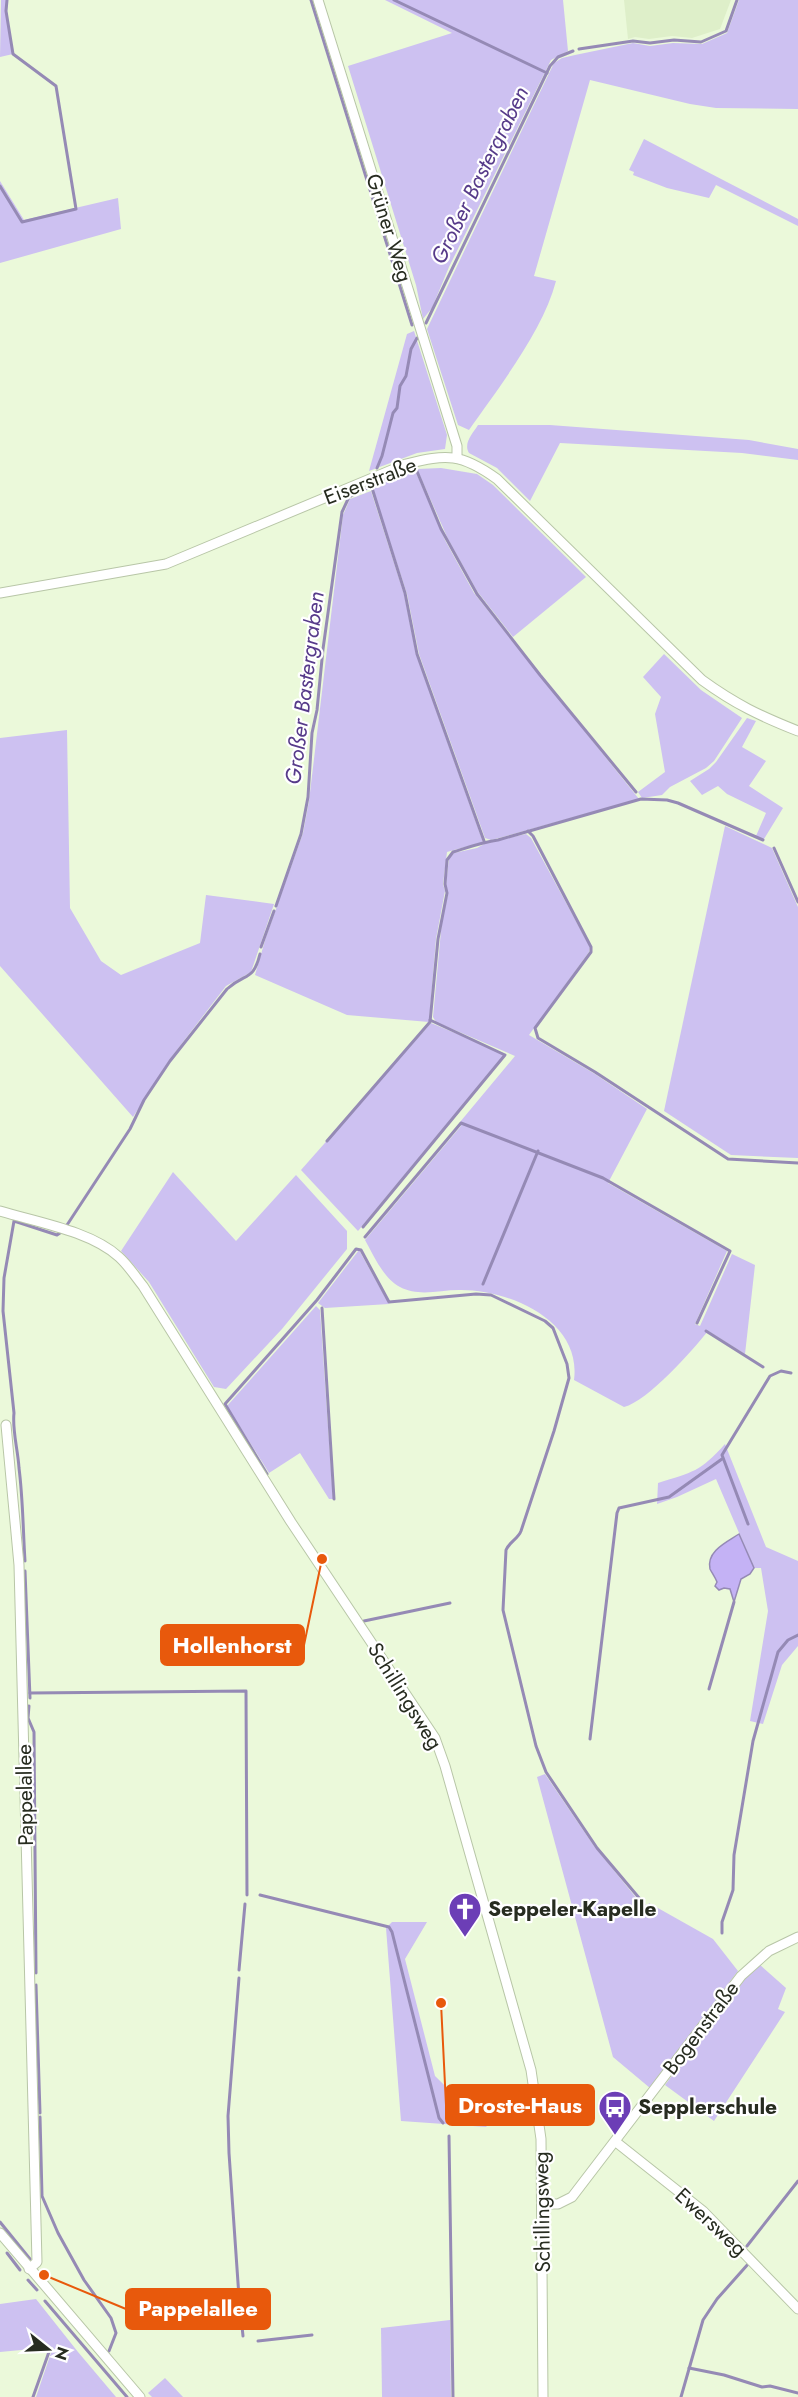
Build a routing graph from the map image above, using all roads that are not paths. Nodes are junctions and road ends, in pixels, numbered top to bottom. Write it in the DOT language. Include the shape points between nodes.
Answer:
graph roads {
  1 [pos="318,0"];
  2 [pos="457,458"];
  3 [pos="0,592"];
  4 [pos="798,731"];
  5 [pos="0,1211"];
  6 [pos="6,1425"];
  7 [pos="798,1937"];
  8 [pos="616,2142"];
  9 [pos="542,2204"];
  10 [pos="0,2233"];
  11 [pos="29,2269"];
  12 [pos="798,2309"];
  13 [pos="140,2397"];
  14 [pos="543,2397"];
  1 -- 2 [label="street, Grüner Weg"];
  2 -- 3 [label="street, Eiserstraße" via="406,464 166,564"];
  2 -- 4 [label="street, Eiserstraße" via="477,465 497,479 702,680 752,713"];
  5 -- 9 [label="street, Schillingsweg" via="87,1238 105,1246 127,1265 435,1738 531,2070 541,2139"];
  6 -- 11 [label="street, Pappelallee" via="20,1578 37,2262"];
  7 -- 8 [label="street, Bogenstraße" via="769,1951 741,1976"];
  8 -- 9 [label="street, Bogenstraße" via="572,2197 558,2204"];
  8 -- 12 [label="street, Ewersweg" via="703,2211"];
  9 -- 14 [label="street, Schillingsweg"];
  10 -- 11 [label="street"];
  11 -- 13 [label="street"];
}
